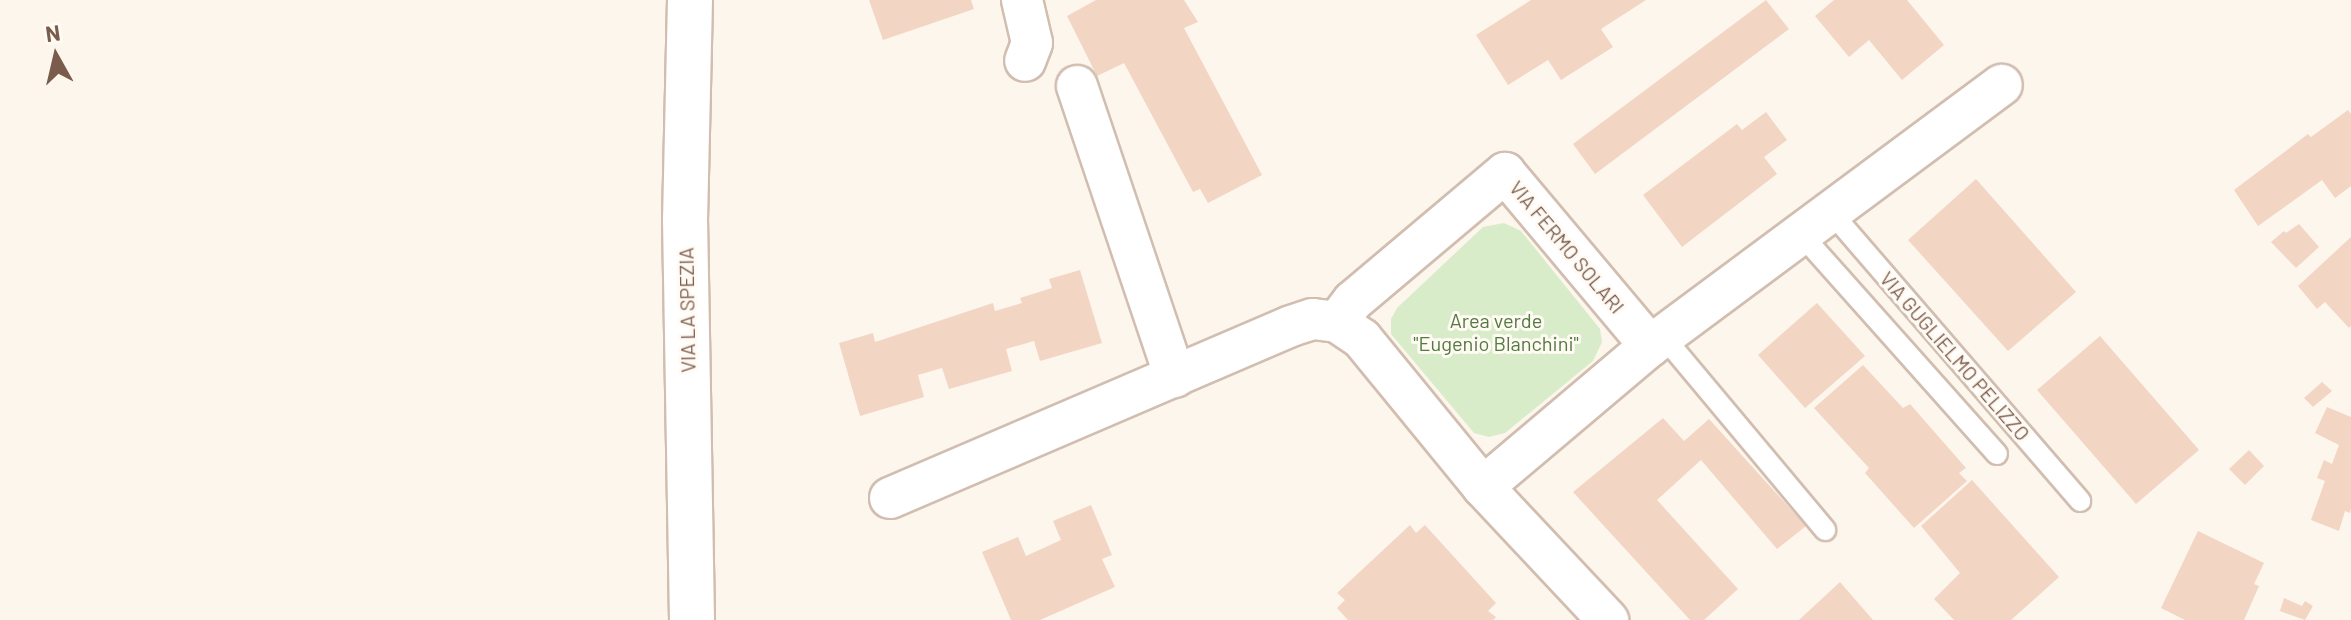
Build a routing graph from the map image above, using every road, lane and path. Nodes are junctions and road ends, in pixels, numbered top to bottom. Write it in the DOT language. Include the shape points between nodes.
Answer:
graph roads {
  1 [pos="690,0"];
  2 [pos="1022,0"];
  3 [pos="1025,61"];
  4 [pos="2002,85"];
  5 [pos="1077,86"];
  6 [pos="1815,222"];
  7 [pos="1337,322"];
  8 [pos="1657,341"];
  9 [pos="1175,377"];
  10 [pos="1997,454"];
  11 [pos="1483,487"];
  12 [pos="890,498"];
  13 [pos="2080,501"];
  14 [pos="1825,530"];
  15 [pos="692,620"];
  16 [pos="1608,620"];
  1 -- 15 [label="main road, VIA LA SPEZIA" via="685,219"];
  2 -- 3 [label="street" via="1032,43"];
  4 -- 6 [label="street"];
  5 -- 9 [label="street"];
  6 -- 8 [label="street"];
  6 -- 10 [label="lane, VIA GUGLIELMO PELIZZO"];
  6 -- 13 [label="lane, VIA GUGLIELMO PELIZZO"];
  7 -- 8 [label="street, VIA FERMO SOLARI" via="1353,301 1505,173"];
  7 -- 9 [label="street" via="1313,319 1291,326"];
  7 -- 11 [label="street" via="1362,339"];
  8 -- 11 [label="street"];
  8 -- 14 [label="lane"];
  9 -- 12 [label="street"];
  11 -- 16 [label="street"];
}
